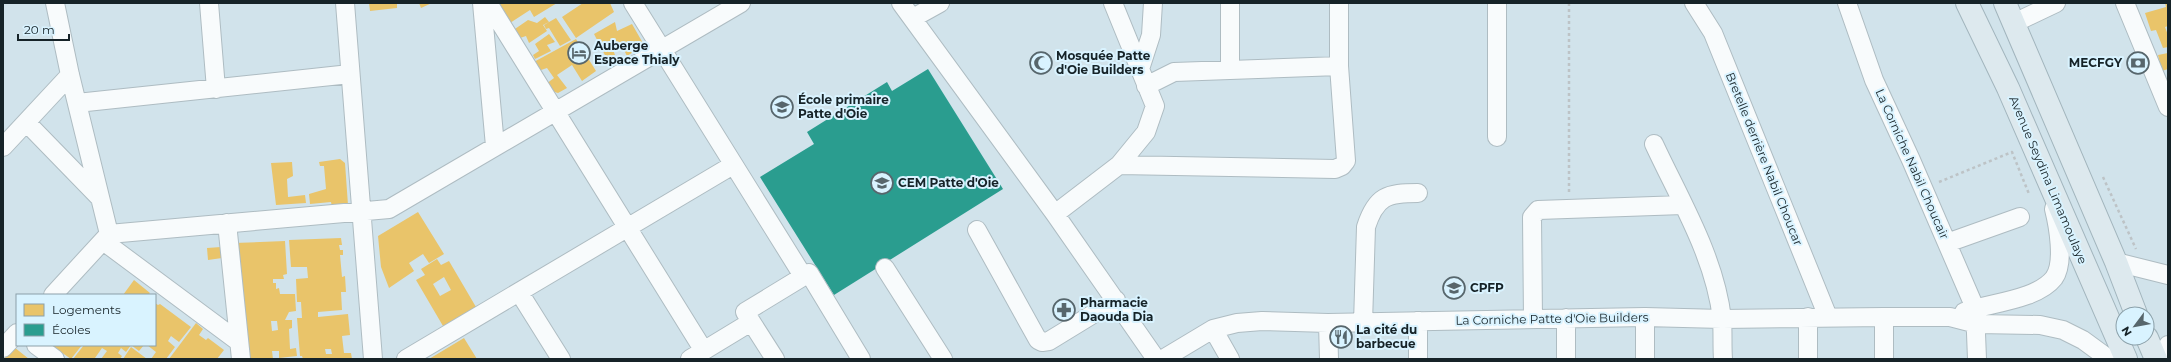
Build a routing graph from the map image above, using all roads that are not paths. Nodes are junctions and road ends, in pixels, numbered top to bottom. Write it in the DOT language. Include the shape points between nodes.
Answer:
graph roads {
  1 [pos="55,3"];
  2 [pos="209,3"];
  3 [pos="345,3"];
  4 [pos="482,3"];
  5 [pos="488,3"];
  6 [pos="633,3"];
  7 [pos="741,3"];
  8 [pos="901,3"];
  9 [pos="940,3"];
  10 [pos="1113,3"];
  11 [pos="1153,3"];
  12 [pos="1230,3"];
  13 [pos="1339,3"];
  14 [pos="1496,3"];
  15 [pos="1694,3"];
  16 [pos="1847,3"];
  17 [pos="1967,3"];
  18 [pos="2005,3"];
  19 [pos="2056,3"];
  20 [pos="2125,3"];
  21 [pos="913,18"];
  22 [pos="2014,22"];
  23 [pos="662,49"];
  24 [pos="1339,66"];
  25 [pos="1140,69"];
  26 [pos="1230,70"];
  27 [pos="350,74"];
  28 [pos="2162,74"];
  29 [pos="70,75"];
  30 [pos="1146,86"];
  31 [pos="216,89"];
  32 [pos="77,104"];
  33 [pos="2168,107"];
  34 [pos="555,111"];
  35 [pos="27,123"];
  36 [pos="1497,137"];
  37 [pos="1654,144"];
  38 [pos="495,146"];
  39 [pos="3,147"];
  40 [pos="733,165"];
  41 [pos="1119,165"];
  42 [pos="2048,178"];
  43 [pos="1418,193"];
  44 [pos="100,197"];
  45 [pos="1683,205"];
  46 [pos="361,211"];
  47 [pos="1056,214"];
  48 [pos="2020,217"];
  49 [pos="227,223"];
  50 [pos="627,228"];
  51 [pos="977,230"];
  52 [pos="106,237"];
  53 [pos="1947,243"];
  54 [pos="2116,262"];
  55 [pos="886,268"];
  56 [pos="2168,275"];
  57 [pos="802,276"];
  58 [pos="519,292"];
  59 [pos="53,294"];
  60 [pos="1116,300"];
  61 [pos="2133,306"];
  62 [pos="1976,316"];
  63 [pos="1644,317"];
  64 [pos="1808,317"];
  65 [pos="1828,317"];
  66 [pos="1884,317"];
  67 [pos="1566,318"];
  68 [pos="1533,319"];
  69 [pos="1722,319"];
  70 [pos="1418,321"];
  71 [pos="751,322"];
  72 [pos="1328,323"];
  73 [pos="1363,323"];
  74 [pos="1213,329"];
  75 [pos="16,335"];
  76 [pos="2083,340"];
  77 [pos="2168,345"];
  78 [pos="37,346"];
  79 [pos="2150,346"];
  80 [pos="3,348"];
  81 [pos="240,351"];
  82 [pos="697,355"];
  83 [pos="410,358"];
  84 [pos="55,359"];
  85 [pos="373,359"];
  86 [pos="561,359"];
  87 [pos="775,359"];
  88 [pos="861,359"];
  89 [pos="943,359"];
  90 [pos="1156,359"];
  91 [pos="1163,359"];
  92 [pos="1230,359"];
  93 [pos="1329,359"];
  94 [pos="1418,359"];
  95 [pos="1566,359"];
  96 [pos="1645,359"];
  97 [pos="1723,359"];
  98 [pos="1808,359"];
  99 [pos="1884,359"];
  100 [pos="1977,359"];
  101 [pos="2085,359"];
  102 [pos="2109,359"];
  103 [pos="2126,359"];
  104 [pos="2156,359"];
  105 [pos="2166,359"];
  1 -- 29 [label="street"];
  2 -- 31 [label="street"];
  3 -- 27 [label="street"];
  4 -- 38 [label="street"];
  5 -- 34 [label="street"];
  6 -- 23 [label="street"];
  7 -- 23 [label="street"];
  8 -- 21 [label="street"];
  9 -- 21 [label="street"];
  10 -- 25 [label="street"];
  11 -- 25 [label="street" via="1151,35"];
  12 -- 26 [label="street"];
  13 -- 24 [label="street"];
  14 -- 36 [label="street"];
  15 -- 65 [label="street, Bretelle derrière Nabil Choucar" via="1713,33"];
  16 -- 53 [label="street, La Corniche Nabil Choucair" via="1874,80"];
  17 -- 42 [label="highway, Avenue Seydina Limamoulaye"];
  18 -- 22 [label="highway"];
  19 -- 22 [label="street"];
  20 -- 28 [label="street"];
  21 -- 47 [label="street"];
  22 -- 54 [label="highway"];
  23 -- 34 [label="street"];
  23 -- 40 [label="street"];
  24 -- 26 [label="street"];
  24 -- 41 [label="street" via="1346,161 1342,166 1335,169"];
  25 -- 30 [label="street"];
  26 -- 30 [label="street" via="1174,72"];
  27 -- 31 [label="street"];
  27 -- 46 [label="street"];
  28 -- 33 [label="street"];
  29 -- 32 [label="street"];
  29 -- 35 [label="street"];
  30 -- 41 [label="street" via="1155,106 1146,132"];
  31 -- 32 [label="street"];
  32 -- 44 [label="street"];
  34 -- 38 [label="street"];
  34 -- 50 [label="street"];
  35 -- 39 [label="street"];
  35 -- 44 [label="street"];
  37 -- 45 [label="street"];
  38 -- 46 [label="street" via="389,208"];
  40 -- 50 [label="street"];
  40 -- 57 [label="street"];
  41 -- 47 [label="street"];
  42 -- 62 [label="street" via="2059,232 2060,255 2055,277 2040,289"];
  42 -- 103 [label="highway, Avenue Seydina Limamoulaye"];
  43 -- 73 [label="street" via="1389,195 1378,202 1370,213 1366,227"];
  44 -- 52 [label="street"];
  45 -- 68 [label="street" via="1538,210 1532,216"];
  45 -- 69 [label="street" via="1712,275"];
  46 -- 49 [label="street"];
  46 -- 85 [label="street"];
  47 -- 60 [label="street"];
  48 -- 53 [label="street"];
  49 -- 52 [label="street"];
  49 -- 81 [label="street"];
  50 -- 58 [label="street"];
  50 -- 82 [label="street"];
  51 -- 60 [label="street" via="1038,340 1049,341"];
  52 -- 59 [label="street"];
  52 -- 81 [label="street"];
  53 -- 62 [label="street, La Corniche Nabil Choucair"];
  54 -- 56 [label="street"];
  54 -- 61 [label="highway"];
  55 -- 89 [label="street"];
  57 -- 71 [label="street" via="745,312"];
  57 -- 88 [label="street" via="808,273"];
  58 -- 83 [label="street"];
  58 -- 86 [label="street"];
  60 -- 90 [label="street"];
  62 -- 66 [label="street, La Corniche Patte d'Oie Builders"];
  62 -- 76 [label="street" via="2063,330"];
  62 -- 100 [label="street"];
  63 -- 67 [label="street, La Corniche Patte d'Oie Builders"];
  63 -- 69 [label="street, La Corniche Patte d'Oie Builders"];
  63 -- 96 [label="street"];
  64 -- 65 [label="street, La Corniche Patte d'Oie Builders"];
  64 -- 69 [label="street, La Corniche Patte d'Oie Builders"];
  64 -- 98 [label="street"];
  65 -- 66 [label="street, La Corniche Patte d'Oie Builders"];
  66 -- 99 [label="street"];
  67 -- 68 [label="street, La Corniche Patte d'Oie Builders"];
  67 -- 95 [label="street"];
  68 -- 70 [label="street, La Corniche Patte d'Oie Builders"];
  69 -- 97 [label="street"];
  70 -- 73 [label="street, La Corniche Patte d'Oie Builders"];
  70 -- 94 [label="street"];
  71 -- 82 [label="street"];
  71 -- 87 [label="street"];
  72 -- 73 [label="street, La Corniche Patte d'Oie Builders"];
  72 -- 74 [label="street, La Corniche Patte d'Oie Builders" via="1262,321 1237,323"];
  72 -- 93 [label="street"];
  74 -- 91 [label="street, La Corniche Patte d'Oie Builders"];
  74 -- 92 [label="street"];
  75 -- 80 [label="street"];
  76 -- 101 [label="street"];
  76 -- 102 [label="street"];
  77 -- 105 [label="street"];
  78 -- 84 [label="street"];
  79 -- 104 [label="highway"];
}
